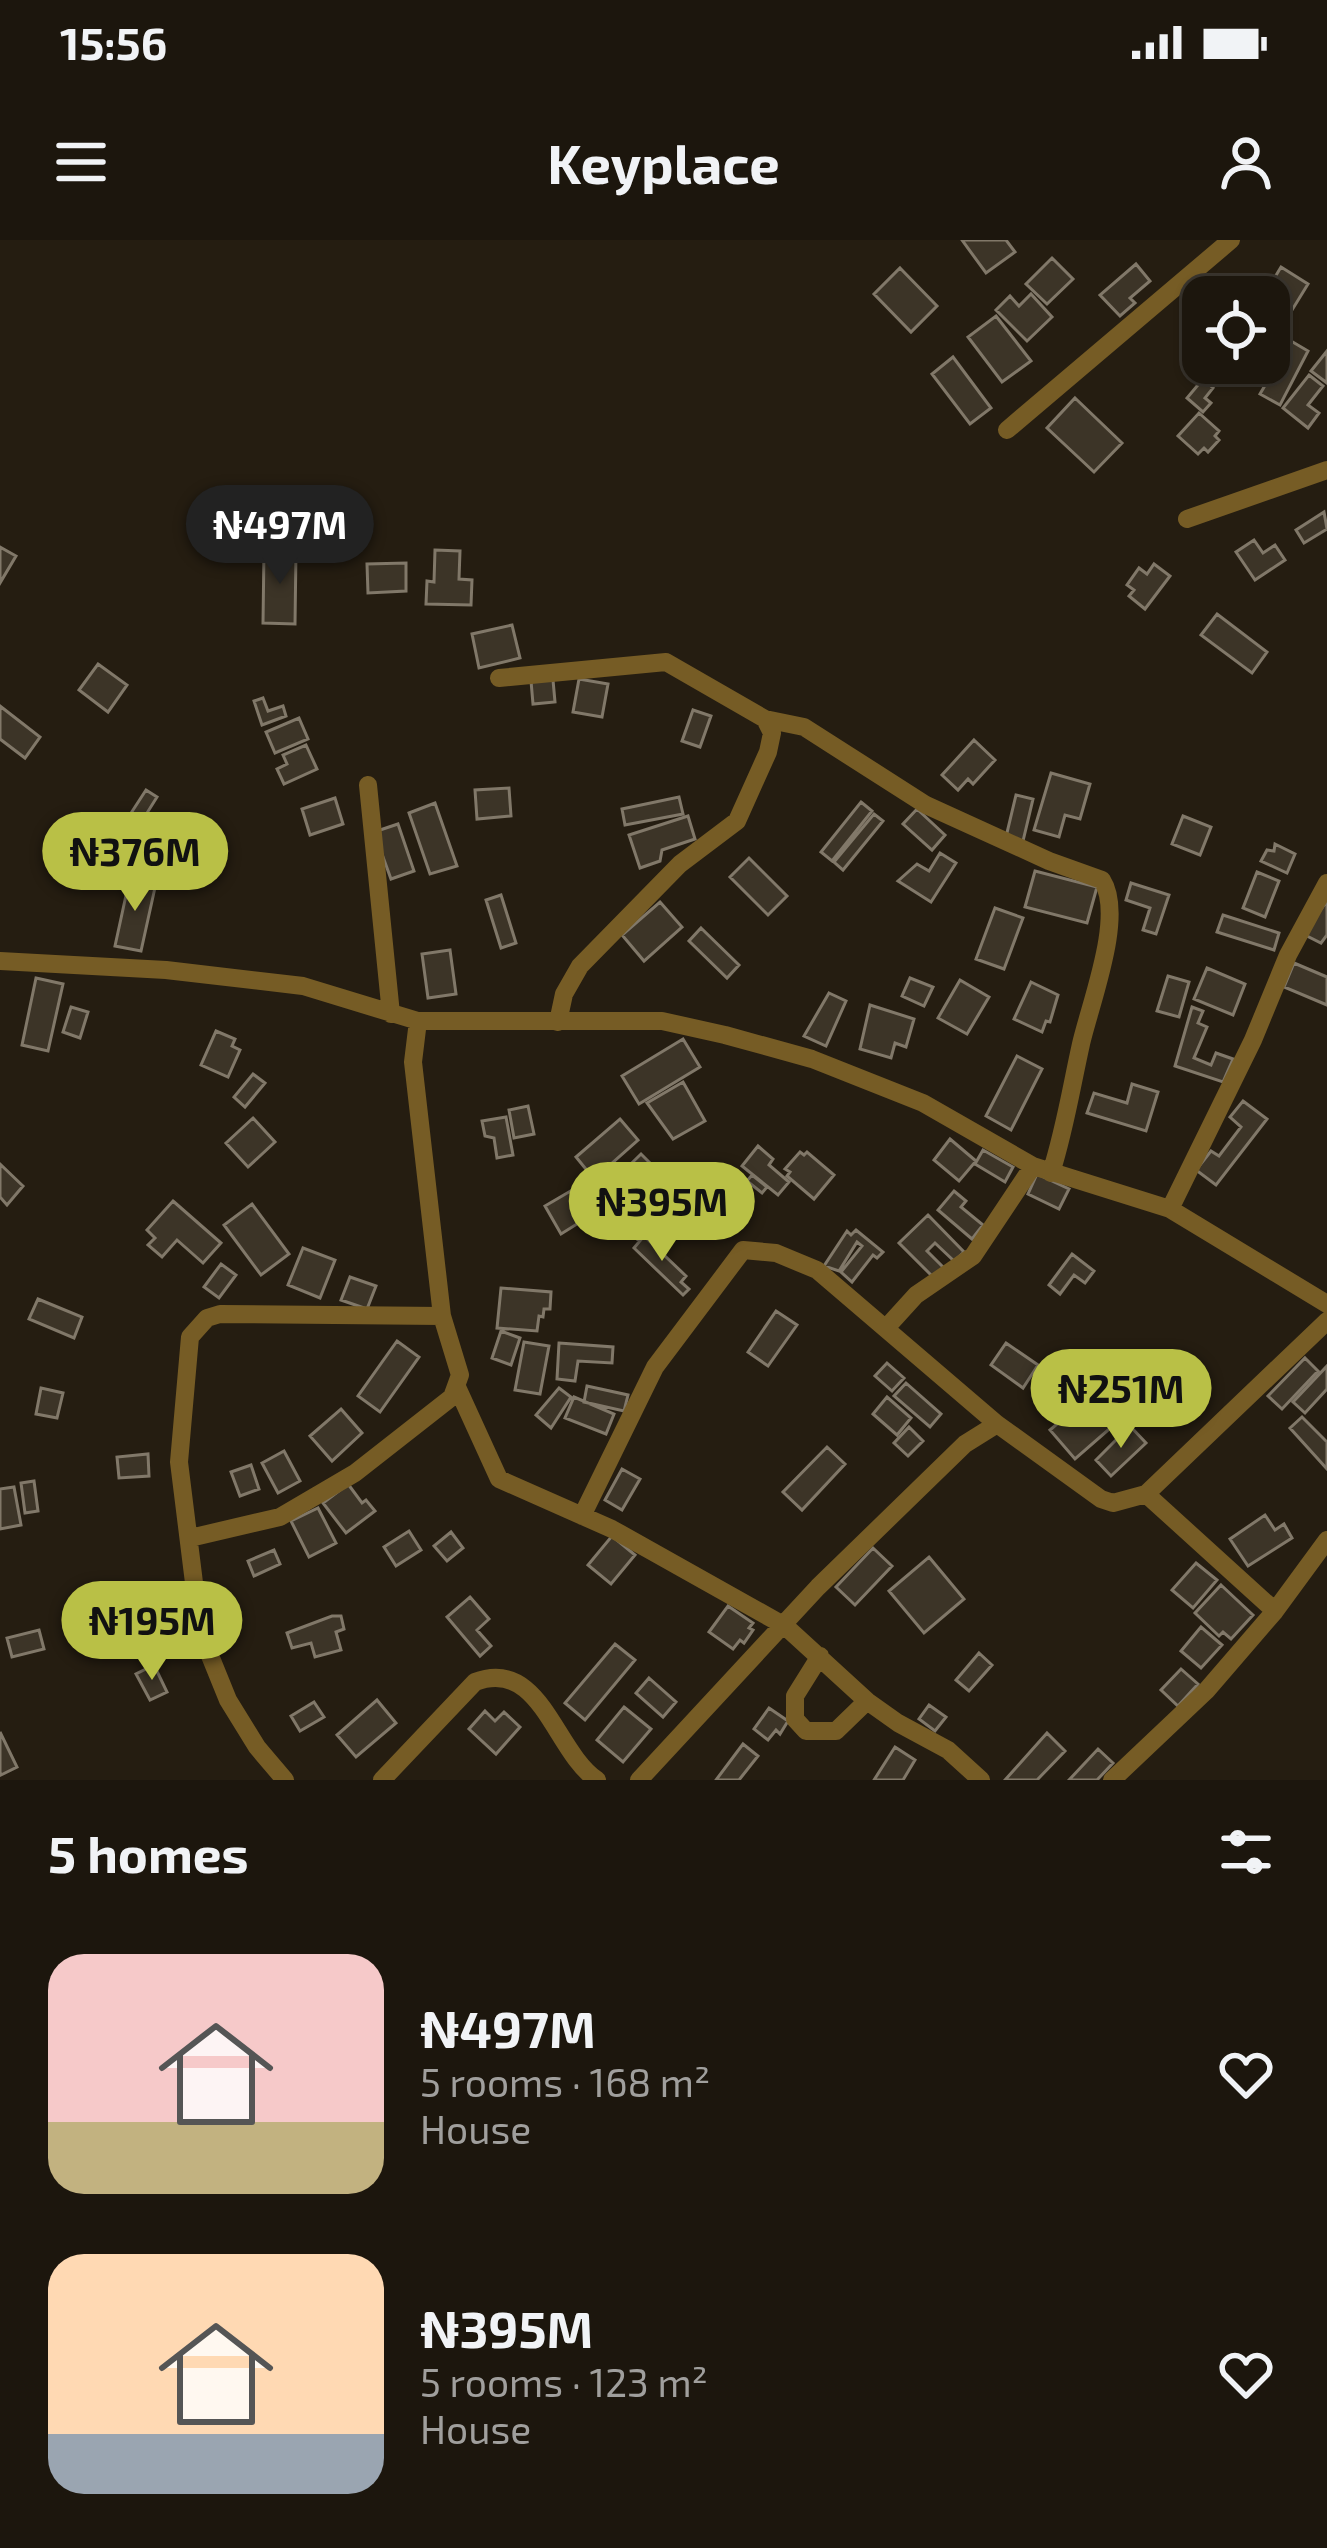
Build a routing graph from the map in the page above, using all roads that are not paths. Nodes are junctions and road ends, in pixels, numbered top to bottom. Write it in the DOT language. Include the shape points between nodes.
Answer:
graph roads {
  1 [pos="1231,240"];
  2 [pos="1006,430"];
  3 [pos="1327,470"];
  4 [pos="1187,519"];
  5 [pos="500,679"];
  6 [pos="765,719"];
  7 [pos="368,785"];
  8 [pos="1327,883"];
  9 [pos="0,961"];
  10 [pos="391,1014"];
  11 [pos="418,1021"];
  12 [pos="558,1022"];
  13 [pos="1042,1169"];
  14 [pos="1170,1209"];
  15 [pos="1327,1304"];
  16 [pos="442,1316"];
  17 [pos="1327,1322"];
  18 [pos="886,1328"];
  19 [pos="457,1387"];
  20 [pos="997,1424"];
  21 [pos="1146,1494"];
  22 [pos="582,1516"];
  23 [pos="190,1538"];
  24 [pos="1327,1540"];
  25 [pos="1275,1611"];
  26 [pos="785,1626"];
  27 [pos="820,1656"];
  28 [pos="867,1700"];
  29 [pos="285,1780"];
  30 [pos="382,1780"];
  31 [pos="597,1780"];
  32 [pos="639,1780"];
  33 [pos="981,1780"];
  34 [pos="1112,1780"];
  1 -- 2 [label="street"];
  3 -- 4 [label="street"];
  5 -- 6 [label="street" via="666,662"];
  6 -- 12 [label="street" via="768,752 737,821 680,864 580,966"];
  6 -- 13 [label="street" via="804,727 926,805 1107,887 1104,952 1070,1116"];
  7 -- 10 [label="street"];
  8 -- 14 [label="street"];
  9 -- 10 [label="street" via="303,986"];
  10 -- 11 [label="street"];
  11 -- 12 [label="street"];
  11 -- 16 [label="street" via="413,1062"];
  12 -- 13 [label="street" via="662,1021 812,1059 923,1103"];
  13 -- 14 [label="street"];
  13 -- 18 [label="street" via="973,1256 916,1294"];
  14 -- 15 [label="street"];
  16 -- 19 [label="street" via="457,1357"];
  16 -- 23 [label="street" via="207,1318 190,1337 179,1462"];
  17 -- 21 [label="street"];
  18 -- 20 [label="street"];
  18 -- 22 [label="street" via="817,1270 743,1250 655,1367"];
  19 -- 22 [label="street" via="499,1479"];
  19 -- 23 [label="street" via="355,1473 280,1517"];
  20 -- 21 [label="street" via="1101,1499"];
  20 -- 26 [label="street" via="965,1444"];
  21 -- 25 [label="street"];
  22 -- 26 [label="street"];
  23 -- 29 [label="street" via="200,1631 228,1700"];
  24 -- 25 [label="street"];
  25 -- 34 [label="street"];
  26 -- 27 [label="street"];
  26 -- 32 [label="street"];
  27 -- 28 [label="street"];
  27 -- 28 [label="street" via="795,1696 795,1719 806,1731 836,1731"];
  28 -- 33 [label="street" via="949,1750"];
  30 -- 31 [label="street" via="476,1682 495,1675 517,1682 545,1709"];
}
